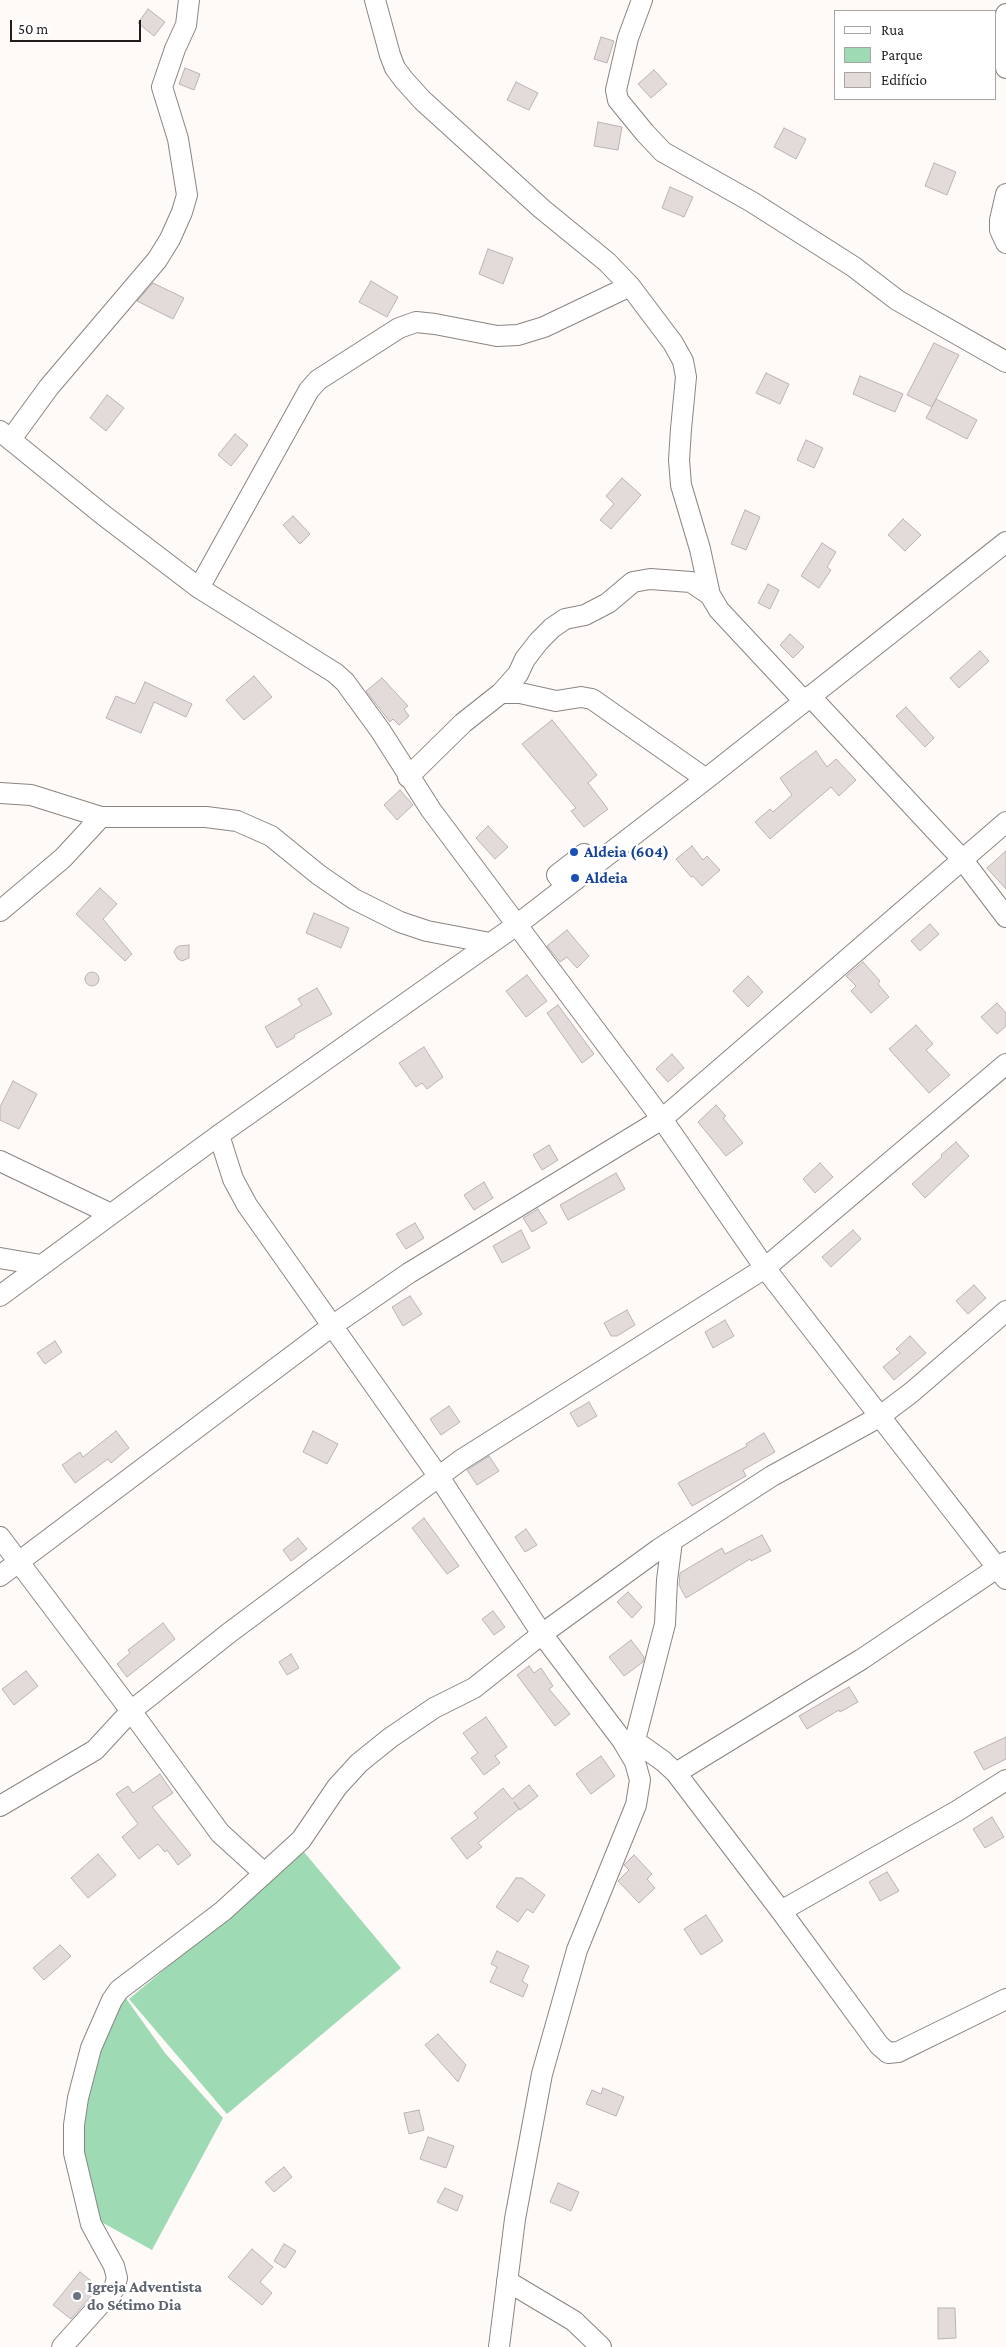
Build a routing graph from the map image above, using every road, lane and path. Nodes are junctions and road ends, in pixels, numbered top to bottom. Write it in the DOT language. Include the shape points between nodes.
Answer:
graph roads {
  1 [pos="190,0"];
  2 [pos="375,0"];
  3 [pos="642,0"];
  4 [pos="1006,14"];
  5 [pos="1006,68"];
  6 [pos="1006,194"];
  7 [pos="1006,244"];
  8 [pos="630,286"];
  9 [pos="1006,362"];
  10 [pos="6,435"];
  11 [pos="1006,542"];
  12 [pos="199,588"];
  13 [pos="710,595"];
  14 [pos="501,692"];
  15 [pos="807,699"];
  16 [pos="408,777"];
  17 [pos="706,779"];
  18 [pos="0,793"];
  19 [pos="101,817"];
  20 [pos="1006,822"];
  21 [pos="962,860"];
  22 [pos="0,911"];
  23 [pos="1006,916"];
  24 [pos="518,924"];
  25 [pos="490,943"];
  26 [pos="1006,1064"];
  27 [pos="662,1119"];
  28 [pos="219,1135"];
  29 [pos="0,1161"];
  30 [pos="111,1214"];
  31 [pos="0,1258"];
  32 [pos="41,1265"];
  33 [pos="766,1268"];
  34 [pos="0,1296"];
  35 [pos="1006,1311"];
  36 [pos="332,1326"];
  37 [pos="879,1417"];
  38 [pos="439,1477"];
  39 [pos="0,1537"];
  40 [pos="672,1541"];
  41 [pos="18,1562"];
  42 [pos="1003,1570"];
  43 [pos="0,1576"];
  44 [pos="542,1634"];
  45 [pos="131,1711"];
  46 [pos="628,1742"];
  47 [pos="676,1773"];
  48 [pos="1006,1780"];
  49 [pos="0,1806"];
  50 [pos="264,1873"];
  51 [pos="781,1911"];
  52 [pos="1006,1999"];
  53 [pos="507,2281"];
  54 [pos="62,2347"];
  55 [pos="499,2347"];
  56 [pos="601,2347"];
  1 -- 10 [label="street" via="186,24 162,87 178,139 187,195 182,212 157,260"];
  2 -- 8 [label="street" via="390,55 404,80 494,166 607,262"];
  3 -- 9 [label="street" via="628,38 616,90 618,100 663,152 752,202 854,267 898,300"];
  4 -- 5 [label="street"];
  6 -- 7 [label="street" via="1000,220"];
  8 -- 12 [label="street" via="544,327 518,335 497,336 416,322 400,328 318,380 309,390"];
  8 -- 13 [label="street" via="683,361 686,377 679,460 681,485"];
  10 -- 12 [label="street"];
  11 -- 15 [label="street"];
  12 -- 16 [label="street" via="335,673 369,714"];
  13 -- 14 [label="street" via="691,582 650,578 633,582 608,603 585,615 565,619 552,628"];
  13 -- 15 [label="street" via="719,610"];
  14 -- 16 [label="street" via="463,723"];
  14 -- 17 [label="street" via="556,701 581,697 592,699"];
  15 -- 17 [label="street"];
  15 -- 21 [label="street"];
  16 -- 24 [label="street"];
  17 -- 24 [label="street"];
  18 -- 19 [label="street" via="31,795"];
  19 -- 22 [label="street" via="62,858"];
  19 -- 25 [label="street" via="206,817 237,821 271,836 354,899 400,922 427,931"];
  20 -- 21 [label="street"];
  21 -- 23 [label="street"];
  21 -- 27 [label="street"];
  24 -- 25 [label="street"];
  24 -- 27 [label="street"];
  25 -- 28 [label="street"];
  26 -- 33 [label="street"];
  27 -- 33 [label="street"];
  27 -- 36 [label="street" via="409,1273"];
  28 -- 30 [label="street"];
  28 -- 36 [label="street" via="247,1205"];
  29 -- 30 [label="street"];
  30 -- 32 [label="street"];
  31 -- 32 [label="street"];
  32 -- 34 [label="street"];
  33 -- 37 [label="street"];
  33 -- 38 [label="street" via="460,1460"];
  35 -- 37 [label="street"];
  36 -- 38 [label="street"];
  36 -- 41 [label="street"];
  37 -- 40 [label="street" via="772,1476"];
  37 -- 42 [label="street"];
  38 -- 44 [label="street"];
  38 -- 45 [label="street" via="229,1633"];
  39 -- 41 [label="street"];
  40 -- 44 [label="street"];
  40 -- 46 [label="street" via="666,1624"];
  41 -- 43 [label="street"];
  41 -- 45 [label="street"];
  42 -- 47 [label="street"];
  44 -- 46 [label="street"];
  44 -- 50 [label="street" via="474,1688 434,1708 359,1763 337,1787 301,1840"];
  45 -- 49 [label="street" via="94,1750"];
  45 -- 50 [label="street" via="220,1833"];
  46 -- 47 [label="street" via="642,1746"];
  46 -- 53 [label="street" via="640,1780 636,1804 577,1950 542,2074"];
  47 -- 51 [label="street"];
  48 -- 51 [label="street"];
  50 -- 54 [label="street" via="223,1911 119,1990 101,2023 78,2098 74,2154 91,2224 114,2266 117,2278 114,2288"];
  51 -- 52 [label="street" via="888,2053 898,2052"];
  53 -- 55 [label="street"];
  53 -- 56 [label="street" via="574,2321"];
}
